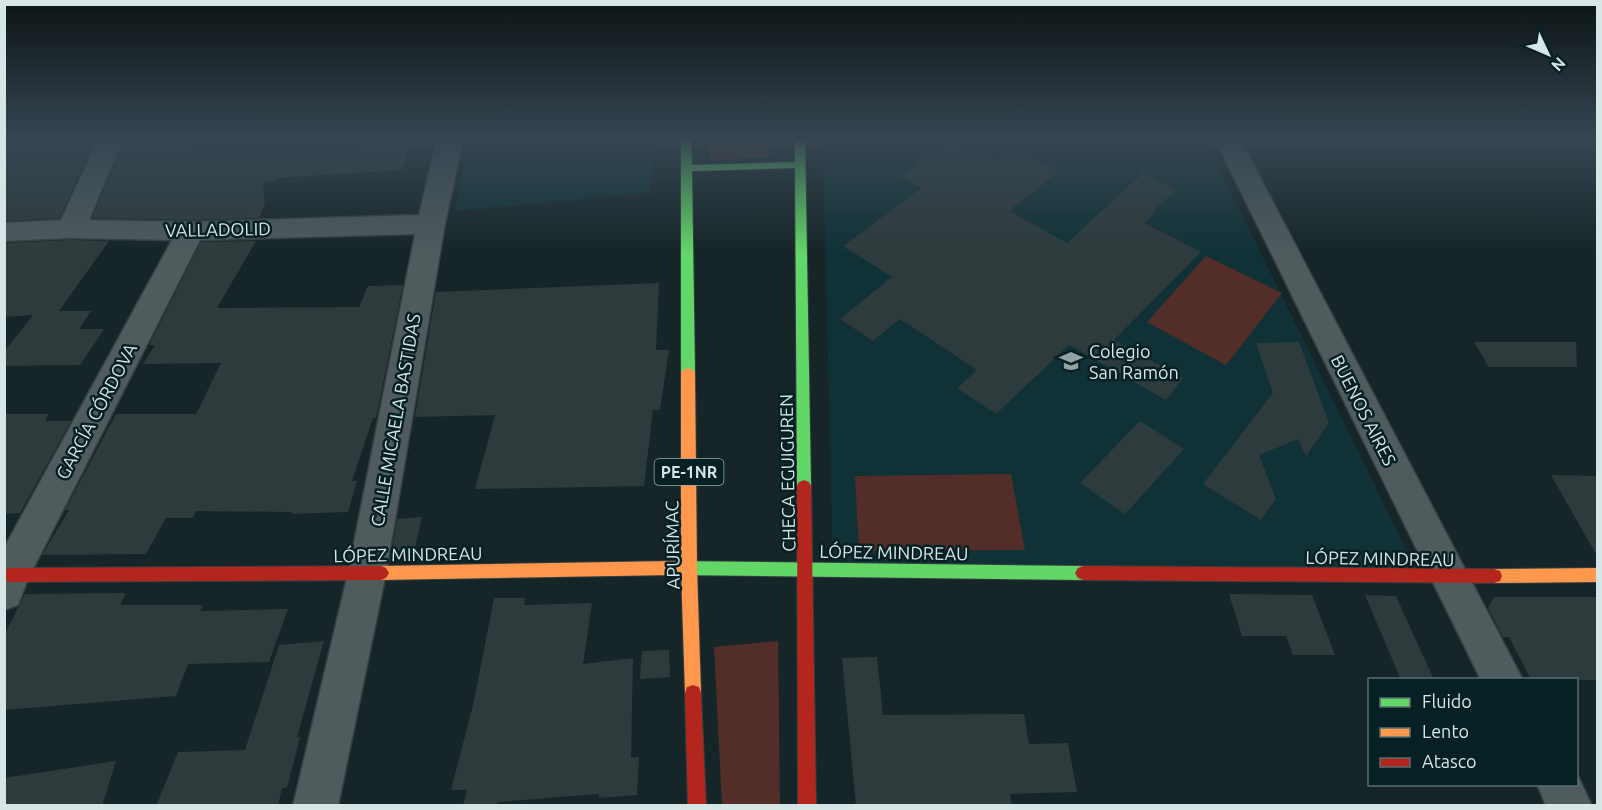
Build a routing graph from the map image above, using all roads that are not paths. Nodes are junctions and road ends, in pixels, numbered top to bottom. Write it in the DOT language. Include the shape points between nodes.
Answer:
graph roads {
  1 [pos="95,177"];
  2 [pos="442,177"];
  3 [pos="688,177"];
  4 [pos="799,177"];
  5 [pos="1246,177"];
  6 [pos="431,224"];
  7 [pos="70,229"];
  8 [pos="191,231"];
  9 [pos="4,232"];
  10 [pos="689,568"];
  11 [pos="806,569"];
  12 [pos="367,573"];
  13 [pos="1598,575"];
  14 [pos="1448,577"];
  15 [pos="7,584"];
  16 [pos="1502,678"];
  17 [pos="1560,786"];
  18 [pos="315,806"];
  19 [pos="697,806"];
  20 [pos="807,806"];
  21 [pos="1570,806"];
  1 -- 7 [label="street"];
  2 -- 6 [label="street, CALLE MICAELA BASTIDAS"];
  3 -- 10 [label="main road, APURÍMAC / PE-1NR"];
  4 -- 11 [label="main road, CHECA EGUIGUREN"];
  5 -- 14 [label="street, BUENOS AIRES"];
  6 -- 8 [label="street, VALLADOLID"];
  6 -- 12 [label="street, CALLE MICAELA BASTIDAS"];
  7 -- 8 [label="street, VALLADOLID"];
  7 -- 9 [label="street, VALLADOLID"];
  8 -- 15 [label="street, GARCÍA CÓRDOVA"];
  10 -- 11 [label="main road, LÓPEZ MINDREAU"];
  10 -- 12 [label="main road, LÓPEZ MINDREAU"];
  10 -- 19 [label="main road, APURÍMAC / PE-1NR"];
  11 -- 14 [label="main road, LÓPEZ MINDREAU"];
  11 -- 20 [label="main road, CHECA EGUIGUREN"];
  12 -- 15 [label="main road, LÓPEZ MINDREAU"];
  12 -- 18 [label="street, CALLE MICAELA BASTIDAS"];
  13 -- 14 [label="main road, LÓPEZ MINDREAU"];
  14 -- 16 [label="street, BUENOS AIRES"];
  17 -- 21 [label="street"];
}
